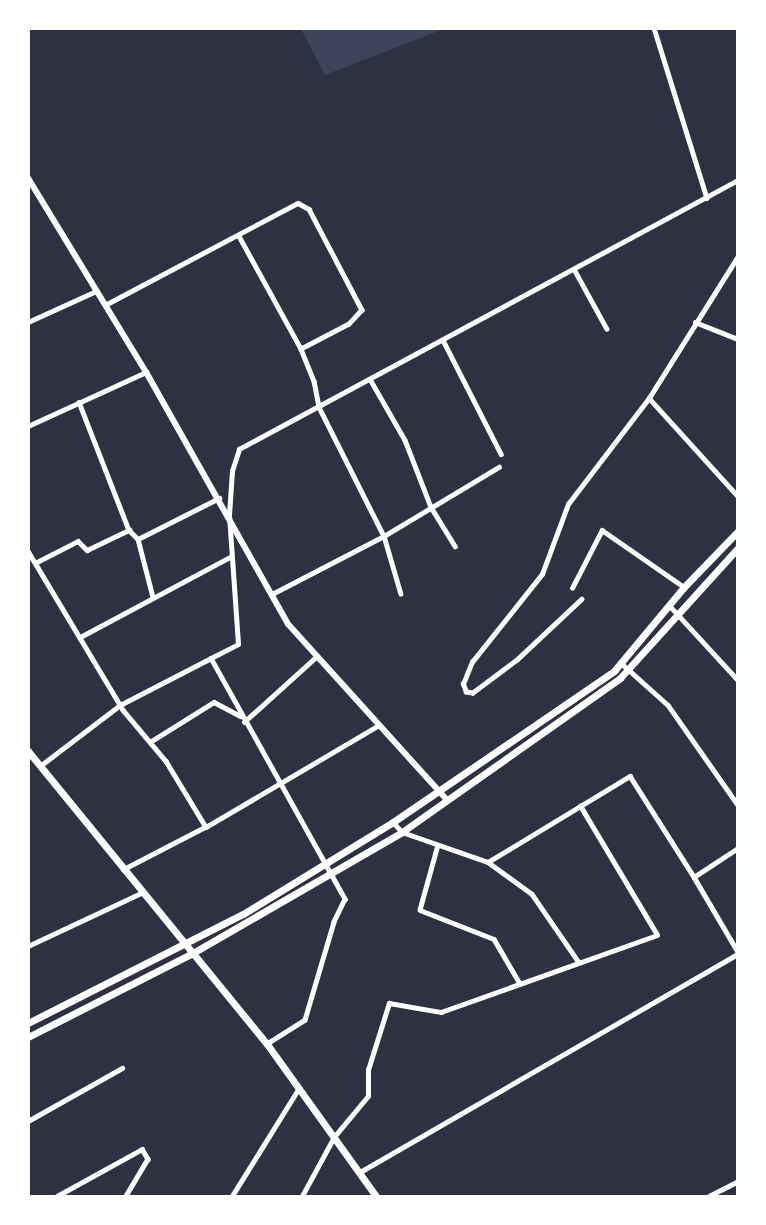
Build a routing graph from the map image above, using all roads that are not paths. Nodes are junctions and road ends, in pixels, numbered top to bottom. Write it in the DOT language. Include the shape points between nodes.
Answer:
graph roads {
  1 [pos="654,28"];
  2 [pos="28,178"];
  3 [pos="738,180"];
  4 [pos="706,198"];
  5 [pos="240,236"];
  6 [pos="738,256"];
  7 [pos="574,269"];
  8 [pos="96,291"];
  9 [pos="105,305"];
  10 [pos="28,321"];
  11 [pos="695,322"];
  12 [pos="607,328"];
  13 [pos="738,339"];
  14 [pos="443,340"];
  15 [pos="301,349"];
  16 [pos="146,372"];
  17 [pos="370,379"];
  18 [pos="649,398"];
  19 [pos="79,402"];
  20 [pos="319,407"];
  21 [pos="28,426"];
  22 [pos="501,454"];
  23 [pos="499,467"];
  24 [pos="738,496"];
  25 [pos="219,498"];
  26 [pos="431,507"];
  27 [pos="229,515"];
  28 [pos="129,530"];
  29 [pos="738,531"];
  30 [pos="384,536"];
  31 [pos="138,539"];
  32 [pos="455,546"];
  33 [pos="738,548"];
  34 [pos="28,551"];
  35 [pos="230,557"];
  36 [pos="35,563"];
  37 [pos="684,587"];
  38 [pos="572,588"];
  39 [pos="272,594"];
  40 [pos="401,594"];
  41 [pos="153,597"];
  42 [pos="582,599"];
  43 [pos="669,605"];
  44 [pos="678,613"];
  45 [pos="81,636"];
  46 [pos="317,656"];
  47 [pos="211,658"];
  48 [pos="621,663"];
  49 [pos="629,669"];
  50 [pos="738,680"];
  51 [pos="120,705"];
  52 [pos="241,717"];
  53 [pos="244,722"];
  54 [pos="379,725"];
  55 [pos="150,742"];
  56 [pos="28,751"];
  57 [pos="40,766"];
  58 [pos="283,785"];
  59 [pos="438,790"];
  60 [pos="447,800"];
  61 [pos="738,805"];
  62 [pos="580,806"];
  63 [pos="393,822"];
  64 [pos="206,827"];
  65 [pos="402,832"];
  66 [pos="438,845"];
  67 [pos="738,848"];
  68 [pos="327,862"];
  69 [pos="488,862"];
  70 [pos="123,870"];
  71 [pos="333,874"];
  72 [pos="694,878"];
  73 [pos="141,893"];
  74 [pos="28,946"];
  75 [pos="184,946"];
  76 [pos="738,953"];
  77 [pos="192,954"];
  78 [pos="578,962"];
  79 [pos="519,982"];
  80 [pos="28,1023"];
  81 [pos="28,1037"];
  82 [pos="267,1044"];
  83 [pos="122,1068"];
  84 [pos="299,1088"];
  85 [pos="28,1121"];
  86 [pos="334,1137"];
  87 [pos="360,1172"];
  88 [pos="738,1181"];
  89 [pos="57,1197"];
  90 [pos="126,1197"];
  91 [pos="232,1197"];
  92 [pos="302,1197"];
  93 [pos="376,1197"];
  94 [pos="709,1197"];
  1 -- 4 [label="street"];
  2 -- 8 [label="street"];
  3 -- 4 [label="street"];
  4 -- 7 [label="street"];
  5 -- 9 [label="street"];
  5 -- 15 [label="street"];
  5 -- 15 [label="street" via="298,203 309,209 325,238 362,310 350,324"];
  6 -- 11 [label="street"];
  7 -- 12 [label="street"];
  7 -- 14 [label="street"];
  8 -- 9 [label="street"];
  8 -- 10 [label="street"];
  9 -- 16 [label="street"];
  11 -- 13 [label="street"];
  11 -- 18 [label="street"];
  14 -- 17 [label="street"];
  14 -- 22 [label="street"];
  15 -- 20 [label="street"];
  16 -- 19 [label="street"];
  16 -- 25 [label="street"];
  17 -- 20 [label="street"];
  17 -- 26 [label="street" via="405,440"];
  18 -- 24 [label="street"];
  18 -- 42 [label="street" via="568,504 542,574 472,662 463,684 466,692 473,693 516,660"];
  19 -- 21 [label="street"];
  19 -- 28 [label="street"];
  20 -- 27 [label="street" via="239,449 232,471"];
  20 -- 30 [label="street"];
  23 -- 26 [label="street"];
  25 -- 27 [label="street"];
  25 -- 31 [label="street"];
  26 -- 30 [label="street"];
  26 -- 32 [label="street"];
  27 -- 35 [label="street"];
  27 -- 39 [label="street"];
  28 -- 31 [label="street"];
  28 -- 36 [label="street" via="87,550 78,541"];
  29 -- 37 [label="main road"];
  30 -- 39 [label="street"];
  30 -- 40 [label="street"];
  31 -- 41 [label="street"];
  33 -- 44 [label="main road"];
  34 -- 36 [label="street"];
  35 -- 41 [label="street"];
  35 -- 47 [label="street" via="238,644"];
  36 -- 45 [label="street"];
  37 -- 38 [label="street" via="602,530"];
  37 -- 43 [label="main road"];
  39 -- 46 [label="street" via="288,624"];
  41 -- 45 [label="street"];
  43 -- 44 [label="street"];
  43 -- 48 [label="main road"];
  44 -- 49 [label="main road"];
  44 -- 50 [label="street"];
  45 -- 51 [label="street"];
  46 -- 53 [label="street"];
  46 -- 54 [label="street"];
  47 -- 51 [label="street"];
  47 -- 52 [label="street"];
  48 -- 49 [label="street"];
  48 -- 59 [label="main road"];
  49 -- 60 [label="main road" via="535,741"];
  49 -- 61 [label="street" via="668,705"];
  51 -- 55 [label="street"];
  51 -- 57 [label="street"];
  52 -- 53 [label="street"];
  52 -- 55 [label="street" via="214,702"];
  53 -- 58 [label="street"];
  54 -- 58 [label="street"];
  54 -- 59 [label="street"];
  55 -- 64 [label="street"];
  56 -- 57 [label="main road"];
  57 -- 70 [label="main road"];
  58 -- 64 [label="street"];
  58 -- 68 [label="street"];
  59 -- 60 [label="street"];
  59 -- 63 [label="main road"];
  60 -- 65 [label="main road"];
  62 -- 69 [label="street"];
  62 -- 72 [label="street" via="630,776"];
  62 -- 78 [label="street" via="657,935"];
  63 -- 65 [label="street"];
  63 -- 68 [label="main road"];
  64 -- 70 [label="street"];
  65 -- 66 [label="street"];
  65 -- 71 [label="main road"];
  66 -- 69 [label="street"];
  66 -- 79 [label="street" via="420,910 494,939"];
  67 -- 72 [label="street"];
  68 -- 71 [label="street"];
  68 -- 75 [label="main road"];
  69 -- 78 [label="street" via="532,894"];
  70 -- 73 [label="main road"];
  71 -- 77 [label="main road"];
  71 -- 82 [label="street" via="345,899 305,1020"];
  72 -- 76 [label="street"];
  73 -- 74 [label="street"];
  73 -- 75 [label="main road"];
  75 -- 77 [label="main road"];
  75 -- 80 [label="main road"];
  76 -- 87 [label="street"];
  77 -- 81 [label="main road"];
  77 -- 82 [label="main road"];
  78 -- 79 [label="street"];
  79 -- 86 [label="street" via="441,1012 389,1003 368,1070 368,1096"];
  82 -- 84 [label="main road"];
  83 -- 85 [label="street"];
  84 -- 86 [label="main road"];
  84 -- 91 [label="street"];
  86 -- 87 [label="main road"];
  86 -- 92 [label="street"];
  87 -- 93 [label="main road"];
  88 -- 94 [label="street"];
  89 -- 90 [label="street" via="142,1149 148,1159"];
}
